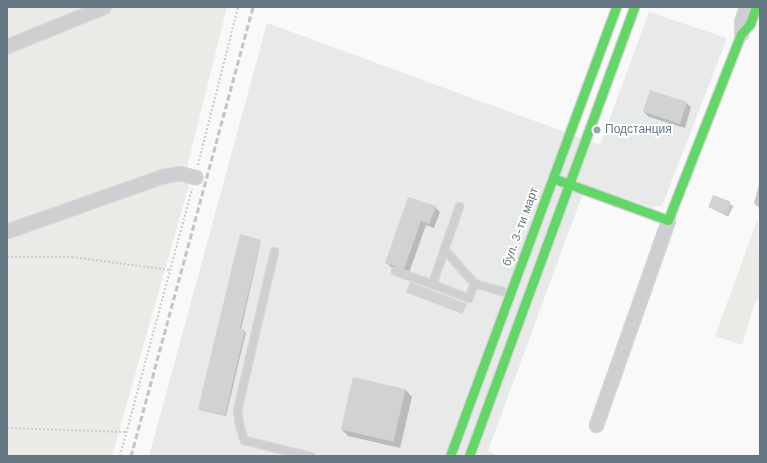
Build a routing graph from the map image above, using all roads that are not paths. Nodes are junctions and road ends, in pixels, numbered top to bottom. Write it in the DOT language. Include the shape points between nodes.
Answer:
graph roads {
  1 [pos="103,7"];
  2 [pos="616,7"];
  3 [pos="634,7"];
  4 [pos="746,7"];
  5 [pos="756,7"];
  6 [pos="741,34"];
  7 [pos="7,46"];
  8 [pos="195,177"];
  9 [pos="552,178"];
  10 [pos="569,183"];
  11 [pos="459,206"];
  12 [pos="668,220"];
  13 [pos="7,231"];
  14 [pos="444,249"];
  15 [pos="274,251"];
  16 [pos="395,271"];
  17 [pos="474,283"];
  18 [pos="432,284"];
  19 [pos="509,293"];
  20 [pos="526,298"];
  21 [pos="596,425"];
  22 [pos="310,456"];
  23 [pos="450,456"];
  24 [pos="469,456"];
  1 -- 7 [label="street"];
  2 -- 9 [label="main road, бул. 3-ти март"];
  3 -- 10 [label="main road"];
  4 -- 6 [label="street" via="741,22"];
  5 -- 6 [label="main road" via="750,24"];
  6 -- 12 [label="main road"];
  8 -- 13 [label="street" via="180,173 163,176"];
  9 -- 10 [label="main road"];
  9 -- 19 [label="main road, бул. 3-ти март"];
  10 -- 12 [label="main road"];
  10 -- 20 [label="main road"];
  11 -- 14 [label="lane"];
  12 -- 21 [label="street"];
  14 -- 17 [label="lane"];
  14 -- 18 [label="lane"];
  15 -- 22 [label="lane" via="237,410 240,434 244,440"];
  16 -- 18 [label="lane"];
  17 -- 18 [label="lane" via="468,298"];
  17 -- 19 [label="lane"];
  19 -- 20 [label="lane"];
  19 -- 23 [label="main road, бул. 3-ти март"];
  20 -- 24 [label="main road"];
}
